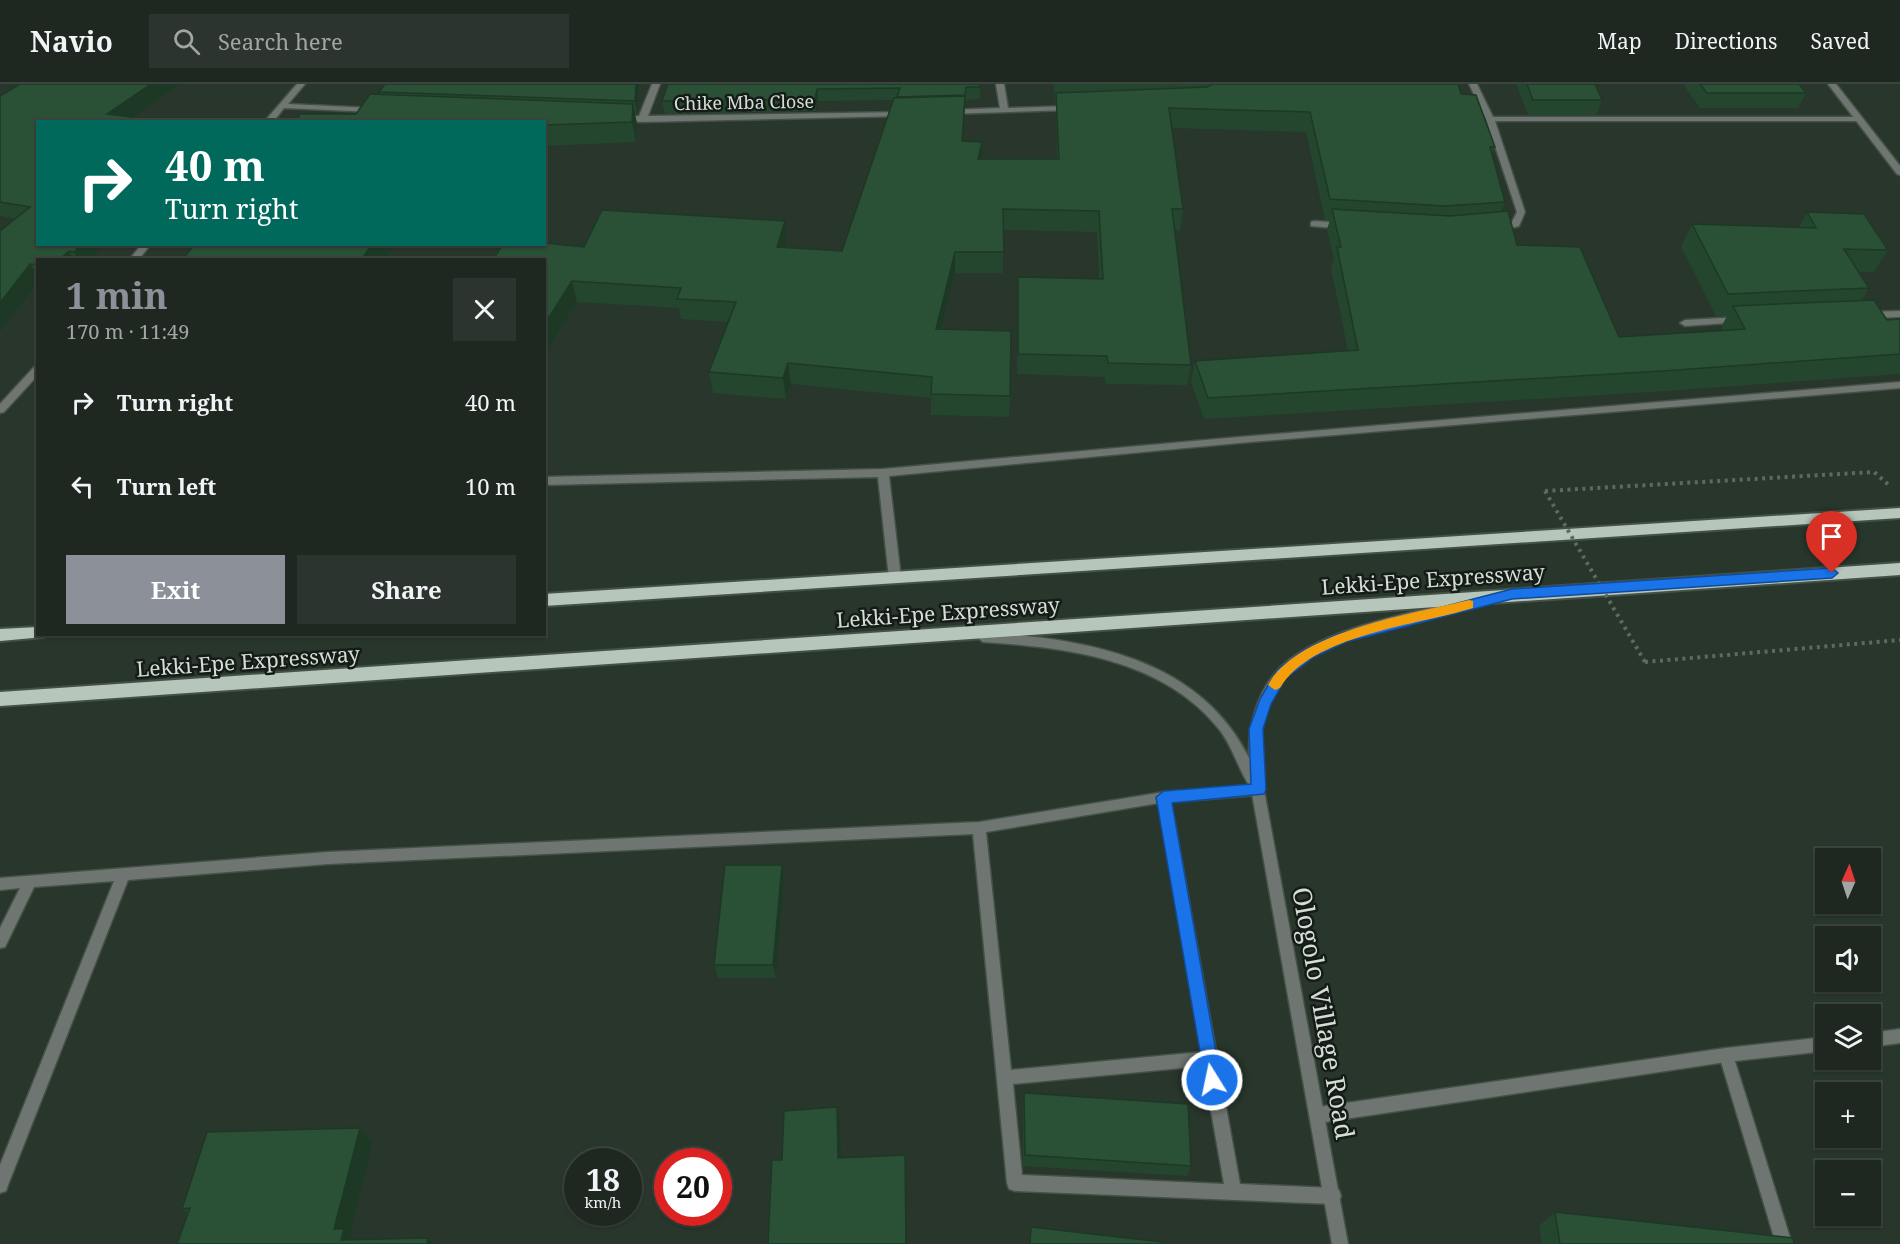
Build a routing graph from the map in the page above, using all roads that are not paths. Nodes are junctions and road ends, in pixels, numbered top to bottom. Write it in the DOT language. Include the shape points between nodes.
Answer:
graph roads {
  1 [pos="301,84"];
  2 [pos="656,84"];
  3 [pos="1000,84"];
  4 [pos="1473,84"];
  5 [pos="1832,84"];
  6 [pos="284,106"];
  7 [pos="1075,108"];
  8 [pos="380,111"];
  9 [pos="1005,111"];
  10 [pos="911,113"];
  11 [pos="935,113"];
  12 [pos="606,119"];
  13 [pos="1490,119"];
  14 [pos="1857,119"];
  15 [pos="270,120"];
  16 [pos="642,120"];
  17 [pos="1900,172"];
  18 [pos="1314,224"];
  19 [pos="1359,226"];
  20 [pos="1486,230"];
  21 [pos="145,246"];
  22 [pos="135,258"];
  23 [pos="1900,314"];
  24 [pos="1852,316"];
  25 [pos="1756,320"];
  26 [pos="1685,323"];
  27 [pos="36,370"];
  28 [pos="1900,385"];
  29 [pos="0,410"];
  30 [pos="883,473"];
  31 [pos="546,481"];
  32 [pos="1900,513"];
  33 [pos="1900,569"];
  34 [pos="896,578"];
  35 [pos="1512,594"];
  36 [pos="546,600"];
  37 [pos="36,633"];
  38 [pos="934,634"];
  39 [pos="0,635"];
  40 [pos="0,699"];
  41 [pos="1258,790"];
  42 [pos="1164,797"];
  43 [pos="979,828"];
  44 [pos="124,873"];
  45 [pos="30,882"];
  46 [pos="0,884"];
  47 [pos="0,942"];
  48 [pos="1900,1036"];
  49 [pos="1881,1039"];
  50 [pos="1815,1045"];
  51 [pos="1726,1055"];
  52 [pos="1208,1058"];
  53 [pos="1004,1078"];
  54 [pos="1318,1114"];
  55 [pos="0,1185"];
  56 [pos="1233,1192"];
  57 [pos="1333,1196"];
  58 [pos="1340,1244"];
  59 [pos="1784,1244"];
  1 -- 6 [label="street"];
  2 -- 16 [label="street"];
  3 -- 9 [label="street"];
  4 -- 13 [label="street"];
  5 -- 14 [label="street"];
  6 -- 8 [label="street"];
  6 -- 15 [label="street"];
  7 -- 9 [label="street"];
  9 -- 11 [label="street"];
  10 -- 16 [label="street, Chike Mba Close"];
  12 -- 16 [label="street, Chike Mba Close"];
  13 -- 14 [label="street"];
  13 -- 20 [label="street" via="1521,212 1516,224"];
  14 -- 17 [label="street"];
  18 -- 19 [label="street"];
  21 -- 22 [label="street"];
  23 -- 24 [label="street"];
  25 -- 26 [label="street"];
  27 -- 29 [label="street"];
  28 -- 30 [label="street"];
  30 -- 31 [label="street"];
  30 -- 34 [label="street"];
  32 -- 34 [label="highway, Lekki-Epe Expressway"];
  33 -- 35 [label="highway, Lekki-Epe Expressway"];
  34 -- 36 [label="highway, Lekki-Epe Expressway"];
  35 -- 38 [label="highway, Lekki-Epe Expressway"];
  35 -- 41 [label="street" via="1343,638 1309,653 1282,674 1265,703 1256,729"];
  37 -- 39 [label="highway"];
  38 -- 40 [label="highway, Lekki-Epe Expressway"];
  38 -- 41 [label="street" via="1028,639 1095,652 1149,670 1185,691 1215,716 1237,745"];
  41 -- 42 [label="street"];
  41 -- 54 [label="street, Ologolo Village Road"];
  42 -- 43 [label="street"];
  42 -- 52 [label="street"];
  43 -- 44 [label="street" via="328,858"];
  43 -- 53 [label="street"];
  44 -- 45 [label="street"];
  44 -- 55 [label="street"];
  45 -- 46 [label="street"];
  45 -- 47 [label="street"];
  48 -- 49 [label="street"];
  50 -- 51 [label="street"];
  51 -- 54 [label="street"];
  51 -- 59 [label="street"];
  52 -- 53 [label="street"];
  52 -- 56 [label="street"];
  53 -- 56 [label="street" via="1015,1183"];
  54 -- 57 [label="street, Ologolo Village Road"];
  56 -- 57 [label="street"];
  57 -- 58 [label="street, Ologolo Village Road"];
}
